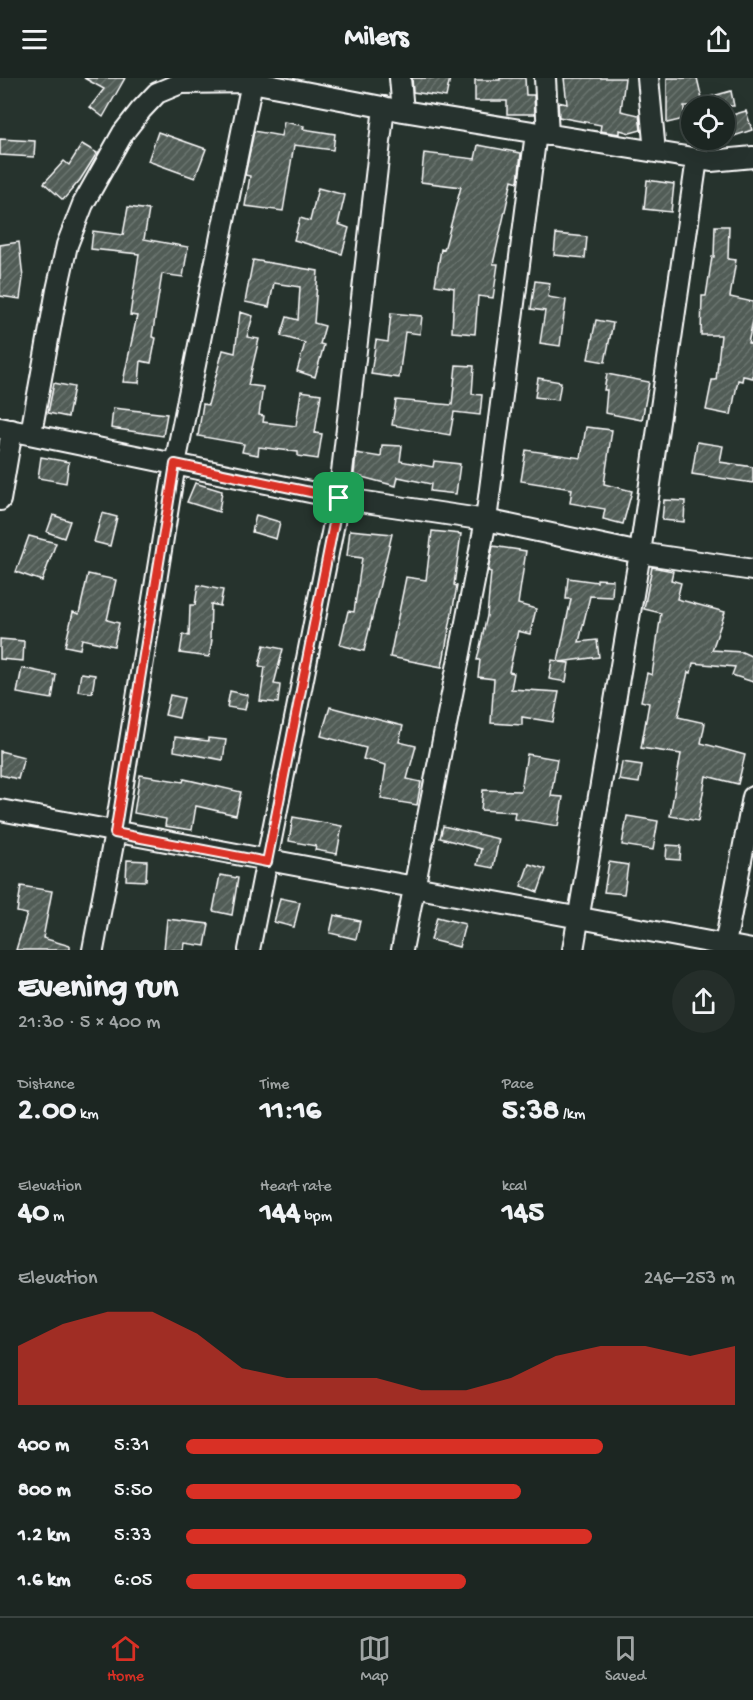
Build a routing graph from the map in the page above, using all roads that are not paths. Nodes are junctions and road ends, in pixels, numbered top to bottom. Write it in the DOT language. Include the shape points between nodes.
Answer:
graph roads {
  1 [pos="400,78"];
  2 [pos="545,78"];
  3 [pos="648,78"];
  4 [pos="252,82"];
  5 [pos="393,109"];
  6 [pos="542,134"];
  7 [pos="655,152"];
  8 [pos="753,157"];
  9 [pos="697,159"];
  10 [pos="14,431"];
  11 [pos="175,464"];
  12 [pos="339,498"];
  13 [pos="0,500"];
  14 [pos="486,520"];
  15 [pos="640,553"];
  16 [pos="753,570"];
  17 [pos="753,797"];
  18 [pos="0,810"];
  19 [pos="115,833"];
  20 [pos="267,862"];
  21 [pos="414,889"];
  22 [pos="580,920"];
  23 [pos="724,947"];
  24 [pos="93,950"];
  25 [pos="249,950"];
  26 [pos="402,950"];
  27 [pos="573,950"];
  28 [pos="752,950"];
  1 -- 5 [label="street"];
  2 -- 6 [label="street"];
  3 -- 7 [label="street"];
  4 -- 5 [label="street"];
  4 -- 10 [label="street" via="181,83 157,93 123,133 83,204 68,245"];
  4 -- 11 [label="street"];
  5 -- 6 [label="street"];
  5 -- 12 [label="street"];
  6 -- 7 [label="street"];
  6 -- 14 [label="street"];
  7 -- 9 [label="street"];
  8 -- 9 [label="street"];
  9 -- 15 [label="street"];
  10 -- 11 [label="street"];
  10 -- 13 [label="street"];
  11 -- 12 [label="street"];
  11 -- 19 [label="street"];
  12 -- 14 [label="street"];
  12 -- 20 [label="street"];
  14 -- 15 [label="street"];
  14 -- 21 [label="street"];
  15 -- 16 [label="street"];
  15 -- 22 [label="street"];
  17 -- 23 [label="street"];
  18 -- 19 [label="street"];
  19 -- 20 [label="street"];
  19 -- 24 [label="street"];
  20 -- 21 [label="street"];
  20 -- 25 [label="street"];
  21 -- 22 [label="street"];
  21 -- 26 [label="street"];
  22 -- 23 [label="street"];
  22 -- 27 [label="street"];
  23 -- 28 [label="street"];
}
